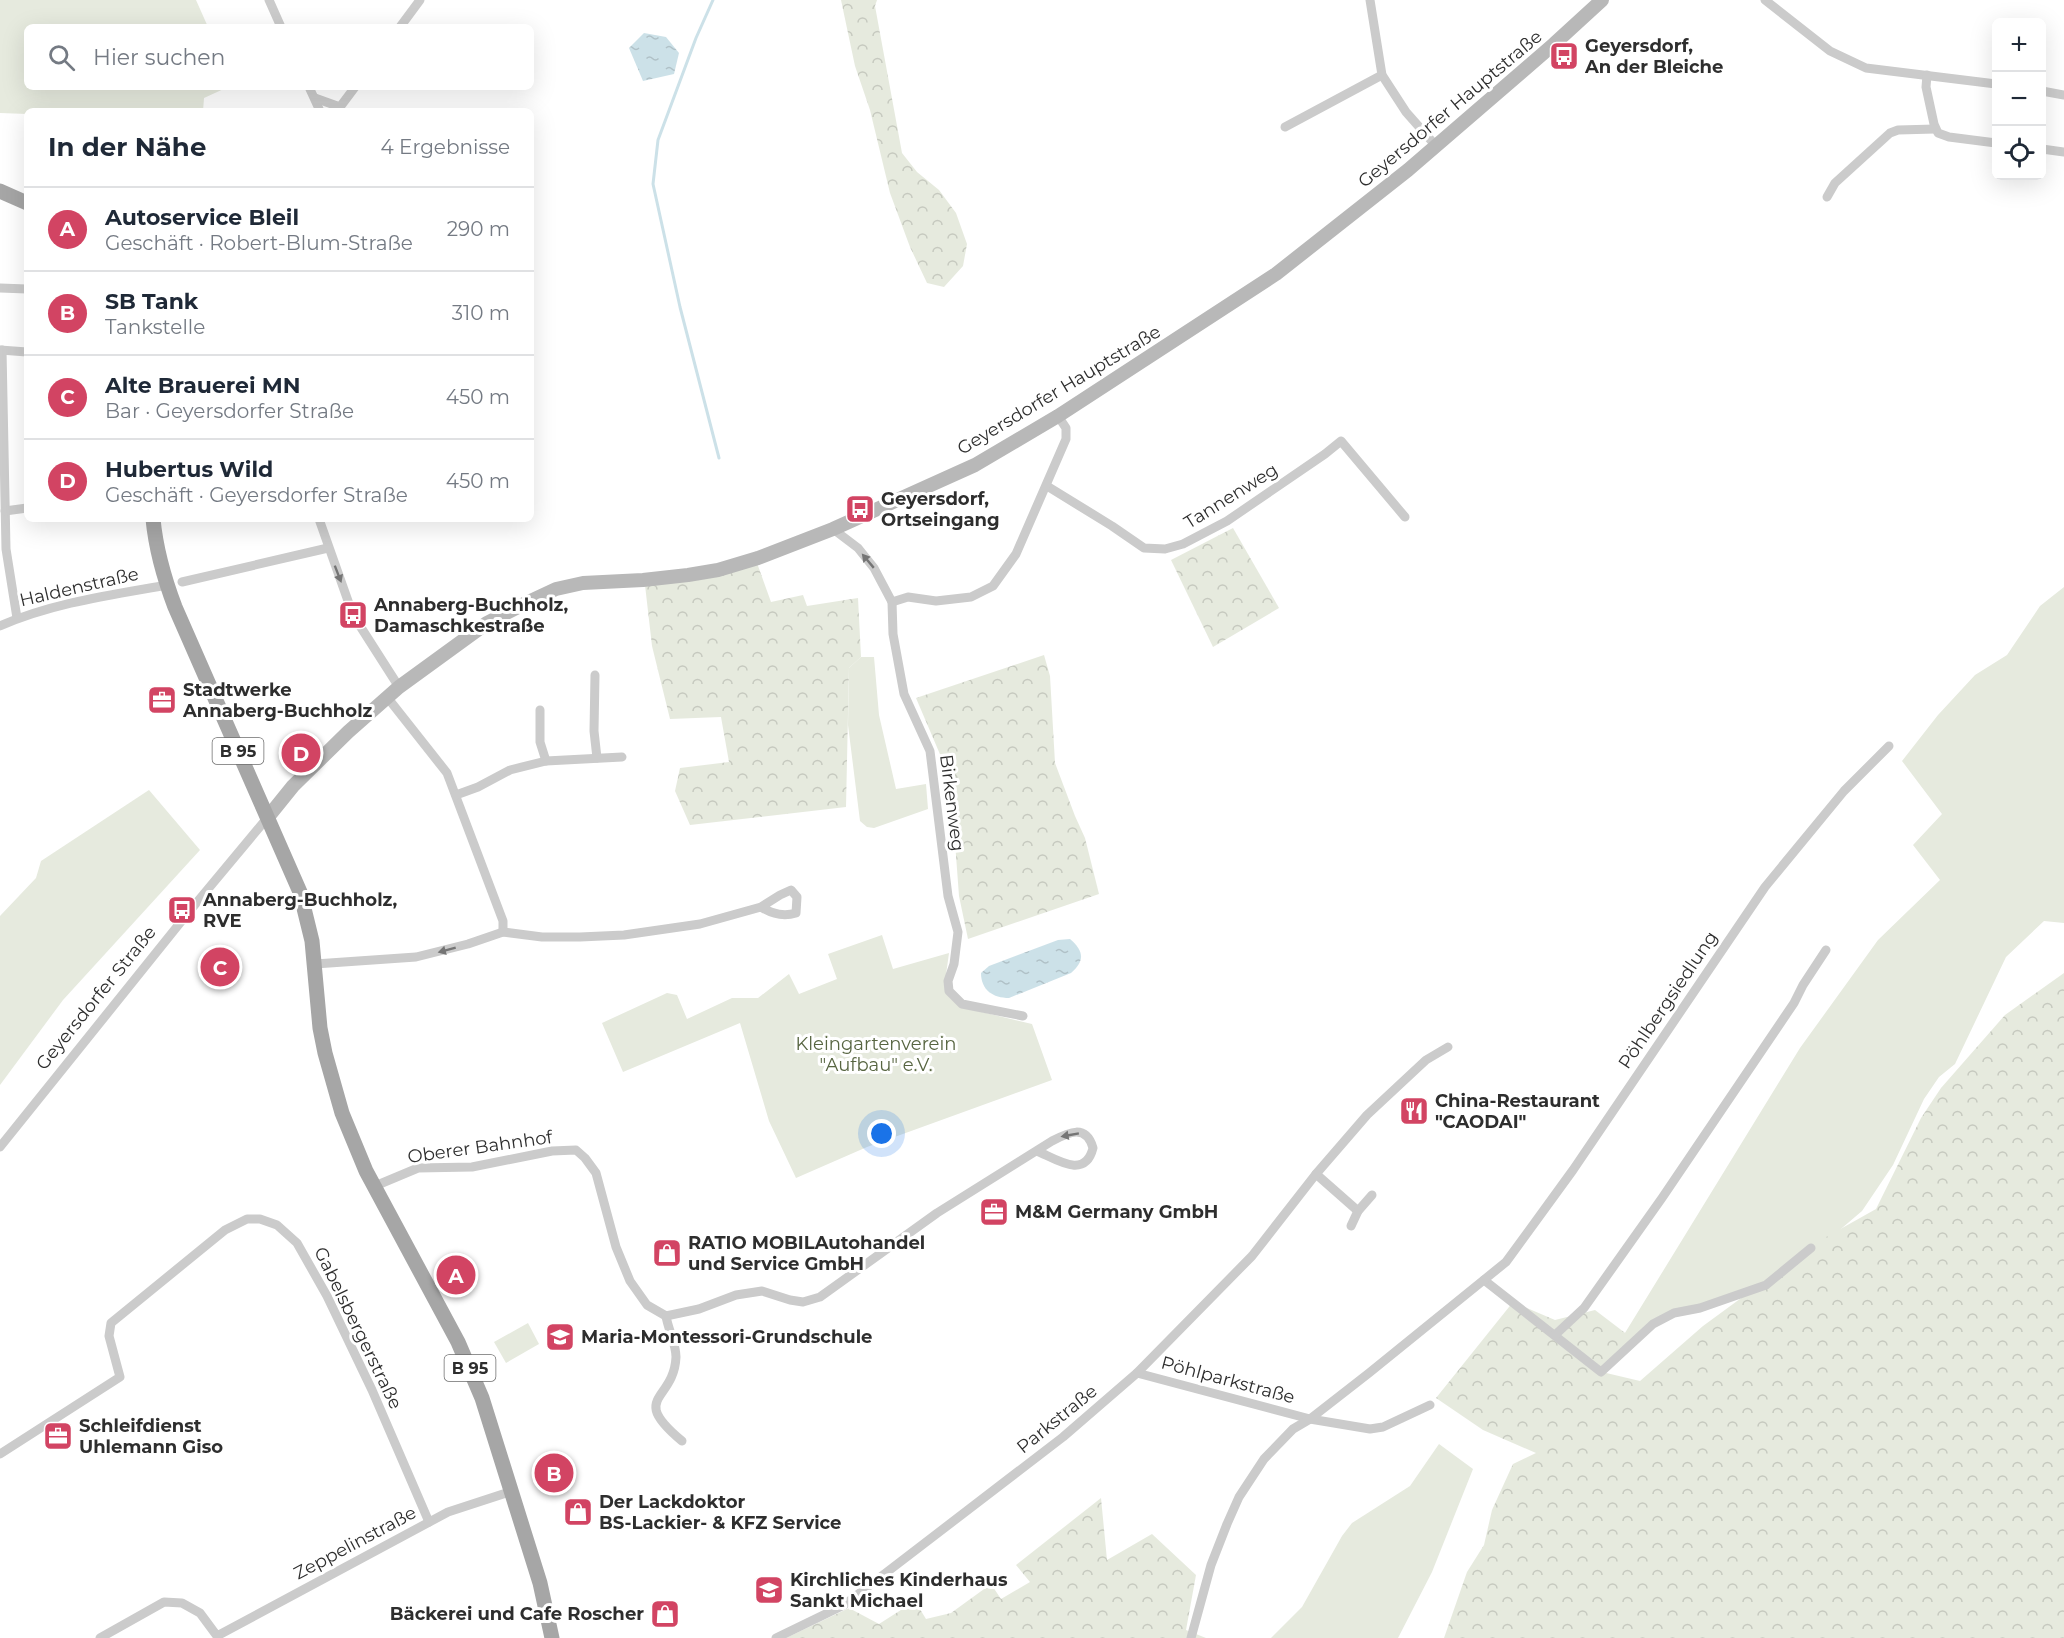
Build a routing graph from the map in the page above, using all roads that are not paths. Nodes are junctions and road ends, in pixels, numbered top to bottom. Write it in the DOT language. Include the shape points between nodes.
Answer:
graph roads {
  1 [pos="269,0"];
  2 [pos="420,0"];
  3 [pos="1370,0"];
  4 [pos="1602,0"];
  5 [pos="1765,0"];
  6 [pos="280,24"];
  7 [pos="402,24"];
  8 [pos="1382,75"];
  9 [pos="1927,75"];
  10 [pos="1992,83"];
  11 [pos="311,90"];
  12 [pos="353,90"];
  13 [pos="2046,92"];
  14 [pos="2064,95"];
  15 [pos="315,98"];
  16 [pos="319,108"];
  17 [pos="337,108"];
  18 [pos="340,108"];
  19 [pos="1285,127"];
  20 [pos="1935,129"];
  21 [pos="1992,143"];
  22 [pos="1436,146"];
  23 [pos="2046,150"];
  24 [pos="2064,152"];
  25 [pos="0,191"];
  26 [pos="1827,197"];
  27 [pos="24,202"];
  28 [pos="0,204"];
  29 [pos="24,208"];
  30 [pos="0,288"];
  31 [pos="24,289"];
  32 [pos="1,350"];
  33 [pos="24,352"];
  34 [pos="1058,416"];
  35 [pos="1047,486"];
  36 [pos="24,508"];
  37 [pos="5,511"];
  38 [pos="1405,517"];
  39 [pos="153,522"];
  40 [pos="320,522"];
  41 [pos="833,529"];
  42 [pos="328,548"];
  43 [pos="174,583"];
  44 [pos="892,602"];
  45 [pos="17,618"];
  46 [pos="0,626"];
  47 [pos="451,648"];
  48 [pos="596,675"];
  49 [pos="399,687"];
  50 [pos="387,697"];
  51 [pos="540,710"];
  52 [pos="1890,746"];
  53 [pos="622,757"];
  54 [pos="597,758"];
  55 [pos="546,761"];
  56 [pos="456,795"];
  57 [pos="268,817"];
  58 [pos="761,908"];
  59 [pos="503,932"];
  60 [pos="1826,950"];
  61 [pos="315,964"];
  62 [pos="1023,1016"];
  63 [pos="1448,1047"];
  64 [pos="0,1147"];
  65 [pos="1037,1151"];
  66 [pos="1316,1174"];
  67 [pos="375,1186"];
  68 [pos="1372,1195"];
  69 [pos="1358,1211"];
  70 [pos="1351,1226"];
  71 [pos="1811,1248"];
  72 [pos="1484,1280"];
  73 [pos="666,1316"];
  74 [pos="1555,1335"];
  75 [pos="1137,1373"];
  76 [pos="1430,1405"];
  77 [pos="1310,1419"];
  78 [pos="682,1441"];
  79 [pos="0,1454"];
  80 [pos="512,1491"];
  81 [pos="429,1522"];
  82 [pos="216,1637"];
  83 [pos="100,1638"];
  84 [pos="552,1638"];
  85 [pos="776,1638"];
  86 [pos="1191,1638"];
  1 -- 6 [label="street"];
  2 -- 7 [label="street"];
  3 -- 8 [label="street"];
  4 -- 22 [label="main road, Geyersdorfer Hauptstraße"];
  5 -- 9 [label="street" via="1830,51 1866,68"];
  8 -- 19 [label="street"];
  8 -- 22 [label="street" via="1406,112"];
  9 -- 10 [label="street"];
  9 -- 20 [label="street"];
  11 -- 15 [label="street"];
  12 -- 18 [label="street"];
  13 -- 14 [label="street"];
  15 -- 16 [label="street"];
  15 -- 17 [label="street"];
  20 -- 21 [label="street" via="1948,137"];
  20 -- 26 [label="street" via="1890,133 1835,183"];
  22 -- 34 [label="main road, Geyersdorfer Hauptstraße" via="1276,274"];
  23 -- 24 [label="street"];
  25 -- 27 [label="main road"];
  28 -- 29 [label="main road"];
  30 -- 31 [label="street"];
  32 -- 33 [label="street"];
  32 -- 37 [label="street"];
  34 -- 35 [label="street" via="1066,428 1066,439"];
  34 -- 41 [label="main road, Geyersdorfer Hauptstraße" via="975,465"];
  35 -- 38 [label="street, Tannenweg" via="1144,549 1165,549 1227,521 1341,441"];
  35 -- 44 [label="street" via="1016,554 993,586 971,597 936,601 908,597"];
  36 -- 37 [label="street"];
  37 -- 45 [label="street" via="6,549"];
  39 -- 43 [label="main road, B 95" via="156,544"];
  40 -- 42 [label="street"];
  44 -- 41 [label="street, Birkenweg, one-way" via="874,568"];
  41 -- 47 [label="main road, Geyersdorfer Hauptstraße" via="718,570 556,589 487,623"];
  42 -- 43 [label="street, Haldenstraße"];
  42 -- 49 [label="street, one-way" via="353,615"];
  43 -- 45 [label="street, Haldenstraße"];
  43 -- 57 [label="main road, B 95" via="208,685"];
  44 -- 62 [label="street, Birkenweg" via="893,634 904,694 930,751 948,896 958,932 949,991 962,1005"];
  45 -- 46 [label="street, Haldenstraße"];
  47 -- 49 [label="main road, Geyersdorfer Straße"];
  48 -- 54 [label="street"];
  49 -- 50 [label="main road, Geyersdorfer Straße"];
  50 -- 56 [label="street" via="447,773"];
  50 -- 57 [label="main road, Geyersdorfer Straße" via="293,786"];
  51 -- 55 [label="street" via="540,742"];
  52 -- 72 [label="street, Pöhlbergsiedlung" via="1844,791 1765,887 1522,1240 1506,1262"];
  53 -- 54 [label="street"];
  54 -- 55 [label="street"];
  55 -- 56 [label="street" via="510,770"];
  56 -- 59 [label="street" via="503,921"];
  57 -- 61 [label="main road, B 95" via="300,892"];
  57 -- 64 [label="street, Geyersdorfer Straße"];
  58 -- 59 [label="street" via="700,924 624,935 542,937"];
  59 -- 61 [label="street, one-way" via="416,957"];
  60 -- 74 [label="street" via="1656,1207 1584,1308"];
  61 -- 67 [label="main road, B 95" via="320,1028 330,1077 350,1134"];
  63 -- 66 [label="street, Parkstraße" via="1426,1060 1367,1115"];
  65 -- 65 [label="street, one-way" via="1075,1166 1085,1163 1093,1148 1085,1135 1073,1132"];
  65 -- 73 [label="street" via="937,1213 820,1297 803,1302 762,1292 736,1295"];
  66 -- 69 [label="street"];
  66 -- 75 [label="street, Parkstraße" via="1252,1256"];
  67 -- 73 [label="street, Oberer Bahnhof" via="418,1168 472,1167 576,1150 596,1173 616,1247 630,1281 647,1305"];
  67 -- 80 [label="main road, B 95" via="466,1358"];
  68 -- 69 [label="street"];
  69 -- 70 [label="street"];
  71 -- 74 [label="street" via="1766,1285 1674,1313 1653,1324 1601,1372"];
  72 -- 74 [label="street"];
  72 -- 77 [label="street, Pöhlbergsiedlung"];
  73 -- 78 [label="street" via="676,1357 656,1411 663,1424"];
  75 -- 77 [label="street, Pöhlparkstraße"];
  75 -- 85 [label="street, Parkstraße" via="1063,1437 844,1605"];
  76 -- 77 [label="street, Pöhlparkstraße" via="1370,1429"];
  77 -- 86 [label="street, Pöhlbergsiedlung" via="1293,1429 1264,1459 1239,1497 1211,1565"];
  79 -- 81 [label="street, Gabelsbergerstraße" via="120,1377 109,1336 111,1323 225,1230 247,1219 260,1219 277,1225 297,1243 311,1267 372,1390"];
  80 -- 81 [label="street, Zeppelinstraße"];
  80 -- 84 [label="main road, B 95"];
  81 -- 82 [label="street, Zeppelinstraße"];
  82 -- 83 [label="street, Zeppelinstraße" via="200,1613 182,1603 164,1602"];
}
